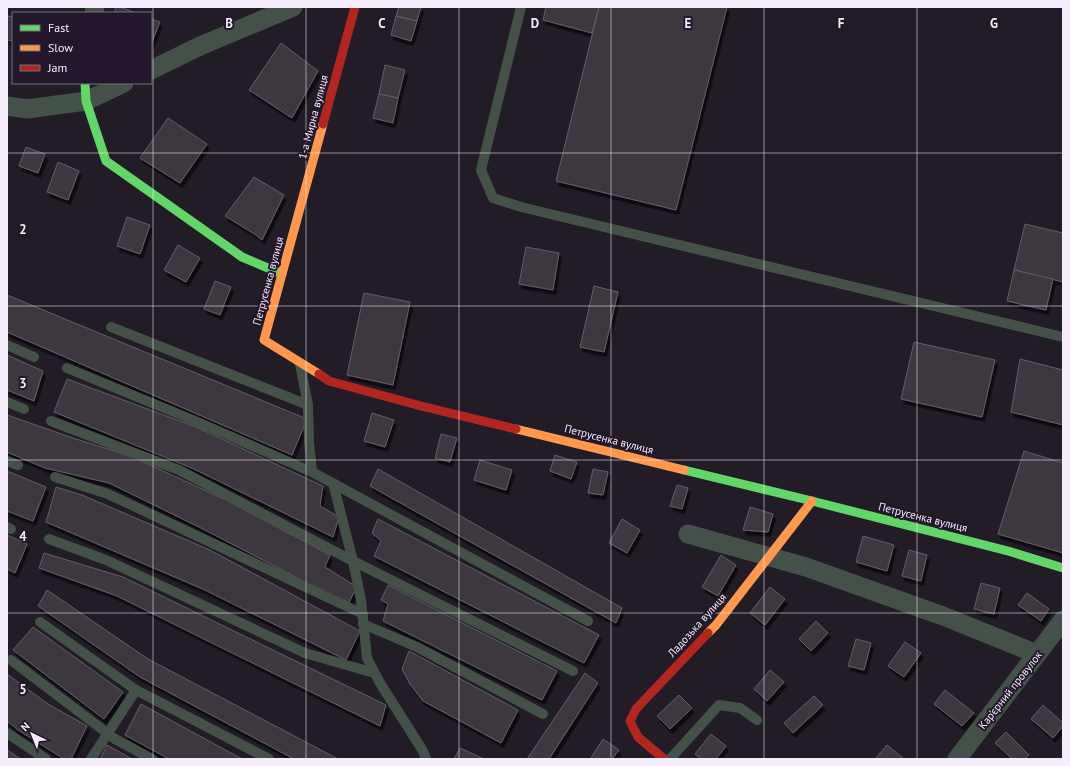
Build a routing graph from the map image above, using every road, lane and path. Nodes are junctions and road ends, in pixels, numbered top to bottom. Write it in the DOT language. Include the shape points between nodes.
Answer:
graph roads {
  1 [pos="293,7"];
  2 [pos="355,7"];
  3 [pos="521,7"];
  4 [pos="152,70"];
  5 [pos="120,84"];
  6 [pos="85,92"];
  7 [pos="7,106"];
  8 [pos="293,234"];
  9 [pos="282,274"];
  10 [pos="111,327"];
  11 [pos="1063,336"];
  12 [pos="7,346"];
  13 [pos="34,357"];
  14 [pos="300,362"];
  15 [pos="67,368"];
  16 [pos="7,402"];
  17 [pos="308,405"];
  18 [pos="24,409"];
  19 [pos="52,421"];
  20 [pos="7,461"];
  21 [pos="18,465"];
  22 [pos="312,472"];
  23 [pos="55,477"];
  24 [pos="333,483"];
  25 [pos="812,501"];
  26 [pos="688,534"];
  27 [pos="49,539"];
  28 [pos="769,557"];
  29 [pos="353,561"];
  30 [pos="1063,568"];
  31 [pos="363,619"];
  32 [pos="1063,620"];
  33 [pos="588,621"];
  34 [pos="40,622"];
  35 [pos="1038,654"];
  36 [pos="11,660"];
  37 [pos="573,671"];
  38 [pos="374,673"];
  39 [pos="136,690"];
  40 [pos="543,714"];
  41 [pos="757,720"];
  42 [pos="7,733"];
  43 [pos="108,733"];
  44 [pos="46,759"];
  45 [pos="91,759"];
  46 [pos="152,759"];
  47 [pos="269,759"];
  48 [pos="426,759"];
  49 [pos="664,759"];
  50 [pos="670,759"];
  51 [pos="957,759"];
  1 -- 4 [label="street" via="200,46"];
  2 -- 8 [label="street, 1-а Мирна вулиця"];
  3 -- 11 [label="lane" via="481,170 493,198 521,207"];
  5 -- 6 [label="street"];
  6 -- 7 [label="street" via="27,109"];
  6 -- 9 [label="street" via="106,161 242,257"];
  8 -- 9 [label="street, Петрусенка вулиця"];
  9 -- 14 [label="street, Петрусенка вулиця" via="264,340"];
  10 -- 17 [label="lane"];
  12 -- 13 [label="lane"];
  14 -- 17 [label="lane"];
  14 -- 25 [label="street, Петрусенка вулиця" via="329,381 421,406"];
  15 -- 22 [label="lane"];
  16 -- 18 [label="lane"];
  17 -- 22 [label="lane"];
  19 -- 29 [label="lane" via="179,470"];
  20 -- 21 [label="lane"];
  22 -- 24 [label="lane"];
  23 -- 31 [label="lane" via="108,494"];
  24 -- 29 [label="lane"];
  24 -- 33 [label="lane"];
  25 -- 28 [label="street, Ладозька вулиця"];
  25 -- 30 [label="street, Петрусенка вулиця" via="1008,551"];
  26 -- 28 [label="street"];
  27 -- 38 [label="lane" via="106,560 305,653"];
  28 -- 35 [label="street" via="806,567 943,616"];
  28 -- 49 [label="street, Ладозька вулиця" via="716,624 636,709 630,721 638,737"];
  29 -- 31 [label="lane"];
  29 -- 37 [label="lane"];
  31 -- 38 [label="lane" via="367,658"];
  31 -- 40 [label="lane"];
  32 -- 35 [label="street, Кар’єрний провулок"];
  34 -- 39 [label="lane"];
  35 -- 51 [label="street, Кар’єрний провулок"];
  36 -- 43 [label="lane"];
  38 -- 48 [label="lane"];
  39 -- 43 [label="lane"];
  39 -- 47 [label="lane"];
  41 -- 50 [label="lane" via="740,708 719,705"];
  42 -- 44 [label="lane"];
  43 -- 45 [label="lane"];
  43 -- 46 [label="lane"];
}
